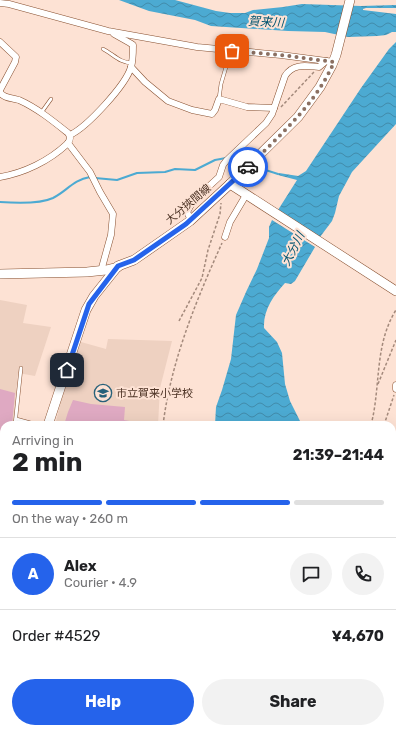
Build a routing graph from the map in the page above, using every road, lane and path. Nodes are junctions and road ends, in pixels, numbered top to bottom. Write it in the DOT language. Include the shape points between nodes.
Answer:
graph roads {
  1 [pos="350,0"];
  2 [pos="0,3"];
  3 [pos="108,31"];
  4 [pos="0,42"];
  5 [pos="103,50"];
  6 [pos="332,59"];
  7 [pos="131,65"];
  8 [pos="226,66"];
  9 [pos="320,67"];
  10 [pos="0,92"];
  11 [pos="51,99"];
  12 [pos="219,99"];
  13 [pos="277,108"];
  14 [pos="41,113"];
  15 [pos="70,135"];
  16 [pos="68,143"];
  17 [pos="0,177"];
  18 [pos="230,184"];
  19 [pos="248,196"];
  20 [pos="221,201"];
  21 [pos="191,220"];
  22 [pos="225,237"];
  23 [pos="118,266"];
  24 [pos="101,271"];
  25 [pos="0,274"];
  26 [pos="396,291"];
  27 [pos="396,310"];
  28 [pos="179,321"];
  29 [pos="396,340"];
  30 [pos="21,368"];
  31 [pos="396,385"];
  32 [pos="376,387"];
  33 [pos="396,390"];
  34 [pos="16,419"];
  35 [pos="23,421"];
  36 [pos="49,421"];
  37 [pos="164,421"];
  38 [pos="372,421"];
  39 [pos="385,421"];
  1 -- 6 [label="main road, 大分挾間線"];
  2 -- 3 [label="street"];
  3 -- 6 [label="street" via="197,47"];
  3 -- 7 [label="street" via="132,44"];
  4 -- 10 [label="street" via="16,57"];
  5 -- 7 [label="lane"];
  6 -- 9 [label="street"];
  6 -- 18 [label="main road, 大分挾間線" via="320,87 298,117"];
  7 -- 12 [label="street" via="168,101 211,114"];
  7 -- 15 [label="street" via="112,96 90,120"];
  8 -- 12 [label="lane"];
  9 -- 13 [label="path"];
  9 -- 13 [label="street" via="295,66 290,70 285,76"];
  10 -- 14 [label="street" via="3,96 22,102"];
  11 -- 14 [label="lane"];
  12 -- 13 [label="street" via="247,107"];
  13 -- 21 [label="street" via="266,123 226,161 219,177 191,203 187,212"];
  14 -- 15 [label="street"];
  15 -- 16 [label="street"];
  16 -- 17 [label="street" via="44,161"];
  16 -- 24 [label="street" via="92,175 113,214 111,235"];
  18 -- 19 [label="main road"];
  18 -- 21 [label="main road, 大分挾間線"];
  19 -- 22 [label="street" via="230,222"];
  19 -- 26 [label="main road"];
  20 -- 28 [label="path" via="220,214 202,278"];
  21 -- 23 [label="main road, 大分挾間線" via="136,258"];
  22 -- 37 [label="path" via="180,350"];
  23 -- 24 [label="main road"];
  23 -- 36 [label="main road, 大分挾間線" via="86,310"];
  24 -- 25 [label="main road"];
  27 -- 32 [label="path" via="380,352"];
  29 -- 32 [label="path"];
  30 -- 34 [label="lane"];
  31 -- 33 [label="street"];
  32 -- 38 [label="path"];
  33 -- 39 [label="path"];
  34 -- 35 [label="lane"];
}
